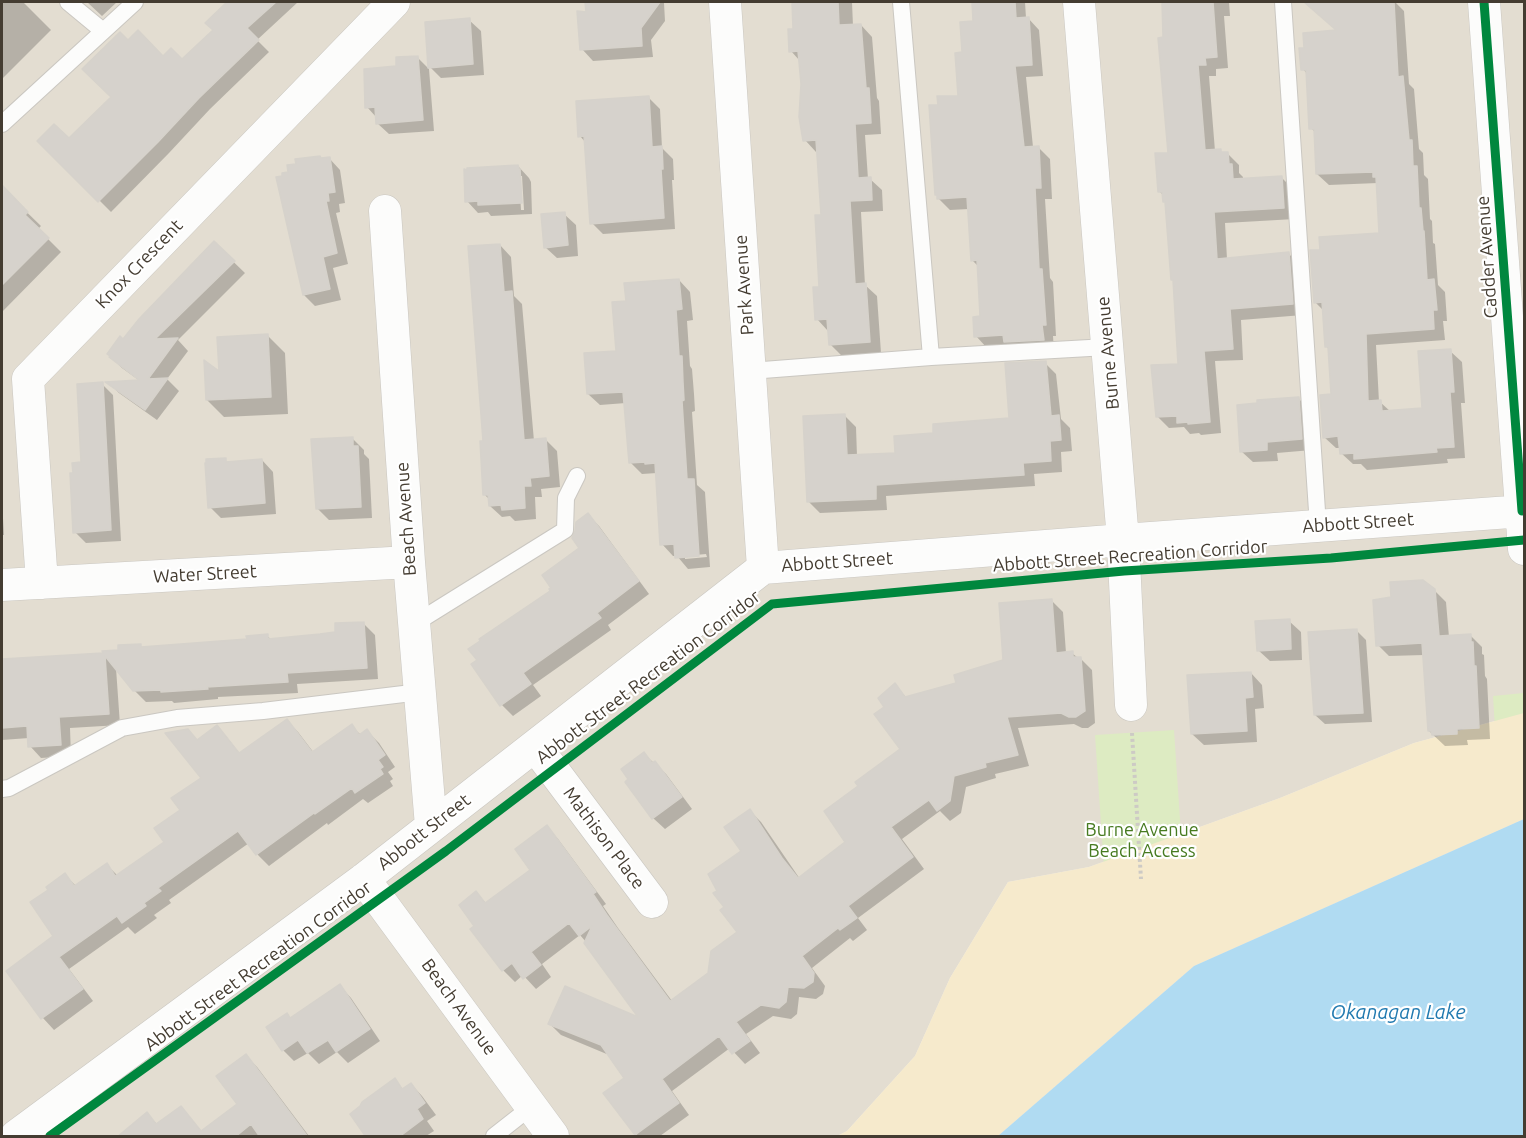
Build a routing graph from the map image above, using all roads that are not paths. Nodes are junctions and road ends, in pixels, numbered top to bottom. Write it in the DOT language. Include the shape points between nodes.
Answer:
graph roads {
  1 [pos="68,2"];
  2 [pos="135,2"];
  3 [pos="394,2"];
  4 [pos="725,2"];
  5 [pos="901,2"];
  6 [pos="1079,2"];
  7 [pos="1283,2"];
  8 [pos="1485,2"];
  9 [pos="103,32"];
  10 [pos="2,124"];
  11 [pos="385,211"];
  12 [pos="1107,347"];
  13 [pos="931,357"];
  14 [pos="750,371"];
  15 [pos="577,476"];
  16 [pos="1523,511"];
  17 [pos="1318,526"];
  18 [pos="1123,540"];
  19 [pos="1524,549"];
  20 [pos="409,562"];
  21 [pos="763,568"];
  22 [pos="42,584"];
  23 [pos="2,585"];
  24 [pos="414,624"];
  25 [pos="420,692"];
  26 [pos="1131,705"];
  27 [pos="534,746"];
  28 [pos="2,789"];
  29 [pos="431,826"];
  30 [pos="364,879"];
  31 [pos="652,902"];
  32 [pos="531,1107"];
  33 [pos="16,1137"];
  34 [pos="494,1137"];
  35 [pos="553,1137"];
  1 -- 9 [label="lane"];
  2 -- 9 [label="lane"];
  3 -- 22 [label="street, Knox Crescent" via="28,379"];
  4 -- 14 [label="street, Park Avenue"];
  5 -- 13 [label="lane"];
  6 -- 12 [label="street, Burne Avenue"];
  7 -- 17 [label="lane"];
  8 -- 16 [label="street, Cadder Avenue"];
  9 -- 10 [label="lane"];
  11 -- 20 [label="street, Beach Avenue"];
  12 -- 13 [label="lane"];
  12 -- 18 [label="street, Burne Avenue"];
  13 -- 14 [label="lane"];
  14 -- 21 [label="street, Park Avenue"];
  15 -- 24 [label="lane" via="566,498 565,530"];
  16 -- 17 [label="street, Abbott Street"];
  16 -- 19 [label="street, Cadder Avenue"];
  17 -- 18 [label="street, Abbott Street"];
  18 -- 21 [label="street, Abbott Street"];
  18 -- 26 [label="street, Burne Avenue"];
  20 -- 22 [label="street, Water Street"];
  20 -- 24 [label="street, Beach Avenue"];
  21 -- 27 [label="street, Abbott Street"];
  22 -- 23 [label="street, Water Street"];
  24 -- 25 [label="street, Beach Avenue"];
  25 -- 28 [label="lane" via="177,718 122,728"];
  25 -- 29 [label="street, Beach Avenue"];
  27 -- 29 [label="street, Abbott Street"];
  27 -- 31 [label="street, Mathison Place"];
  29 -- 30 [label="street, Abbott Street"];
  30 -- 32 [label="street, Beach Avenue"];
  30 -- 33 [label="street, Abbott Street"];
  32 -- 34 [label="lane"];
  32 -- 35 [label="street, Beach Avenue"];
}
